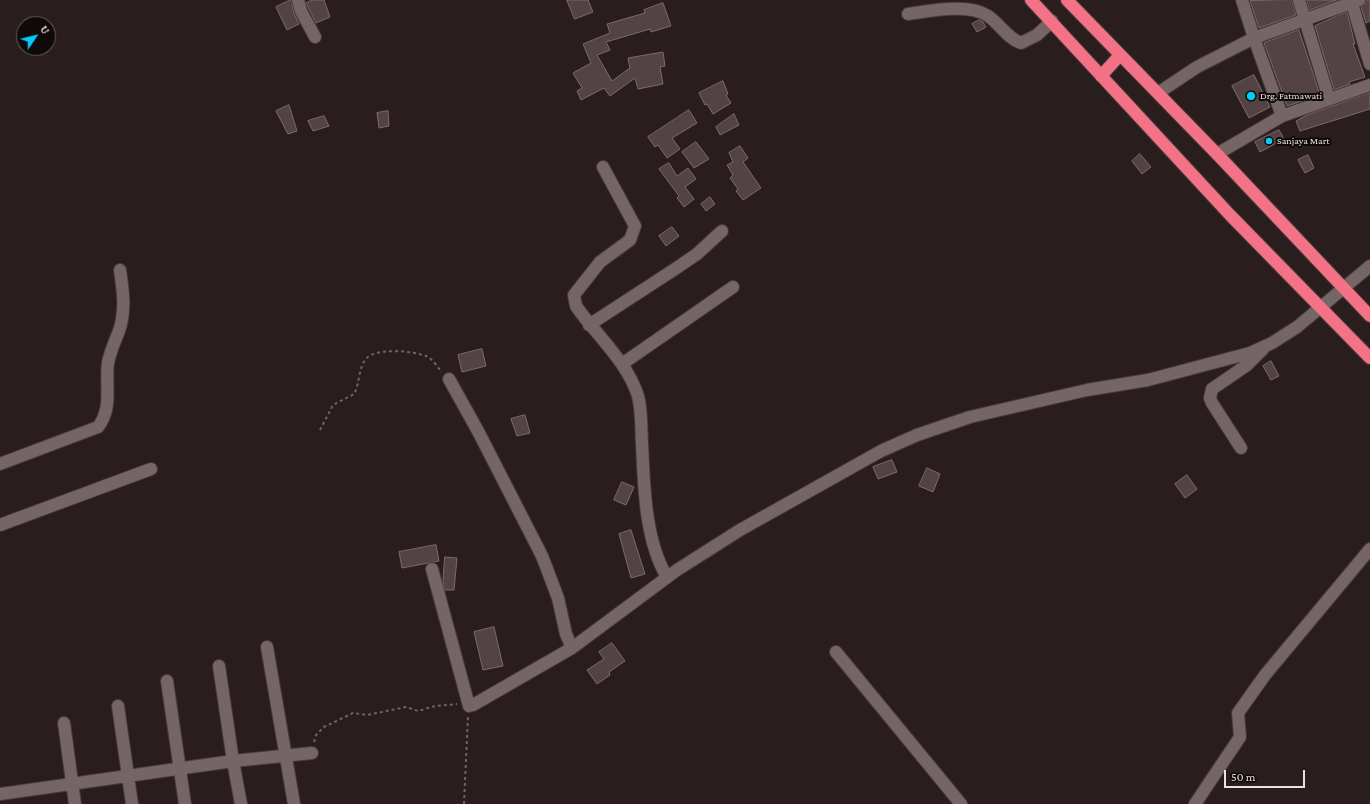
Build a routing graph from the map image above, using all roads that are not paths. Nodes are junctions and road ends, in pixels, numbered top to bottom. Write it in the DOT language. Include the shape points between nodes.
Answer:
graph roads {
  1 [pos="298,0"];
  2 [pos="1031,0"];
  3 [pos="1067,0"];
  4 [pos="1242,0"];
  5 [pos="1299,0"];
  6 [pos="1354,1"];
  7 [pos="908,14"];
  8 [pos="1305,20"];
  9 [pos="1052,21"];
  10 [pos="314,37"];
  11 [pos="1254,38"];
  12 [pos="1120,55"];
  13 [pos="1370,64"];
  14 [pos="1101,76"];
  15 [pos="1370,85"];
  16 [pos="1158,93"];
  17 [pos="1329,99"];
  18 [pos="1282,116"];
  19 [pos="1217,154"];
  20 [pos="602,167"];
  21 [pos="722,232"];
  22 [pos="1370,266"];
  23 [pos="120,270"];
  24 [pos="733,287"];
  25 [pos="1344,288"];
  26 [pos="1320,307"];
  27 [pos="1370,316"];
  28 [pos="589,325"];
  29 [pos="1264,346"];
  30 [pos="1370,358"];
  31 [pos="622,364"];
  32 [pos="449,378"];
  33 [pos="1241,448"];
  34 [pos="0,464"];
  35 [pos="151,469"];
  36 [pos="0,525"];
  37 [pos="1370,549"];
  38 [pos="432,569"];
  39 [pos="667,577"];
  40 [pos="267,647"];
  41 [pos="572,648"];
  42 [pos="836,652"];
  43 [pos="219,666"];
  44 [pos="167,682"];
  45 [pos="118,706"];
  46 [pos="64,723"];
  47 [pos="312,753"];
  48 [pos="286,755"];
  49 [pos="232,762"];
  50 [pos="180,769"];
  51 [pos="128,777"];
  52 [pos="72,784"];
  53 [pos="0,794"];
  54 [pos="75,804"];
  55 [pos="132,804"];
  56 [pos="184,804"];
  57 [pos="241,804"];
  58 [pos="294,804"];
  59 [pos="961,804"];
  60 [pos="1195,804"];
  1 -- 10 [label="street"];
  2 -- 9 [label="highway"];
  3 -- 12 [label="highway"];
  4 -- 11 [label="street"];
  5 -- 8 [label="street"];
  6 -- 8 [label="street"];
  6 -- 13 [label="street"];
  7 -- 9 [label="street" via="964,9 981,12 1015,41 1021,43 1037,35"];
  8 -- 11 [label="street"];
  8 -- 17 [label="street"];
  9 -- 14 [label="highway"];
  11 -- 16 [label="street" via="1197,68"];
  11 -- 18 [label="street"];
  12 -- 14 [label="highway"];
  12 -- 16 [label="highway"];
  14 -- 26 [label="highway"];
  15 -- 17 [label="street"];
  16 -- 19 [label="highway"];
  17 -- 18 [label="street"];
  18 -- 19 [label="street"];
  19 -- 25 [label="highway"];
  20 -- 28 [label="street" via="635,226 630,240 600,262 574,295 576,306"];
  21 -- 28 [label="street" via="686,262"];
  22 -- 25 [label="street"];
  23 -- 34 [label="street" via="124,300 120,329 108,360 108,395 103,421 98,428"];
  24 -- 31 [label="street" via="692,318"];
  25 -- 26 [label="street"];
  25 -- 27 [label="highway"];
  26 -- 29 [label="street" via="1297,327"];
  26 -- 30 [label="highway"];
  28 -- 31 [label="street"];
  29 -- 33 [label="street" via="1256,358 1210,393 1212,403"];
  29 -- 39 [label="street" via="1250,353 1170,375 1087,390 970,417 917,435 882,450 826,481 740,530"];
  31 -- 39 [label="street" via="638,397 650,528 656,556"];
  32 -- 41 [label="street" via="480,433 542,556 558,598 566,634"];
  35 -- 36 [label="street"];
  37 -- 60 [label="street" via="1266,674 1238,713 1240,737"];
  38 -- 41 [label="street" via="469,706"];
  39 -- 41 [label="street"];
  40 -- 48 [label="street"];
  42 -- 59 [label="street"];
  43 -- 49 [label="street"];
  44 -- 50 [label="street"];
  45 -- 51 [label="street"];
  46 -- 52 [label="street"];
  47 -- 48 [label="street"];
  48 -- 49 [label="street"];
  48 -- 58 [label="street"];
  49 -- 50 [label="street"];
  49 -- 57 [label="street"];
  50 -- 51 [label="street"];
  50 -- 56 [label="street"];
  51 -- 52 [label="street"];
  51 -- 55 [label="street"];
  52 -- 53 [label="street"];
  52 -- 54 [label="street"];
}
